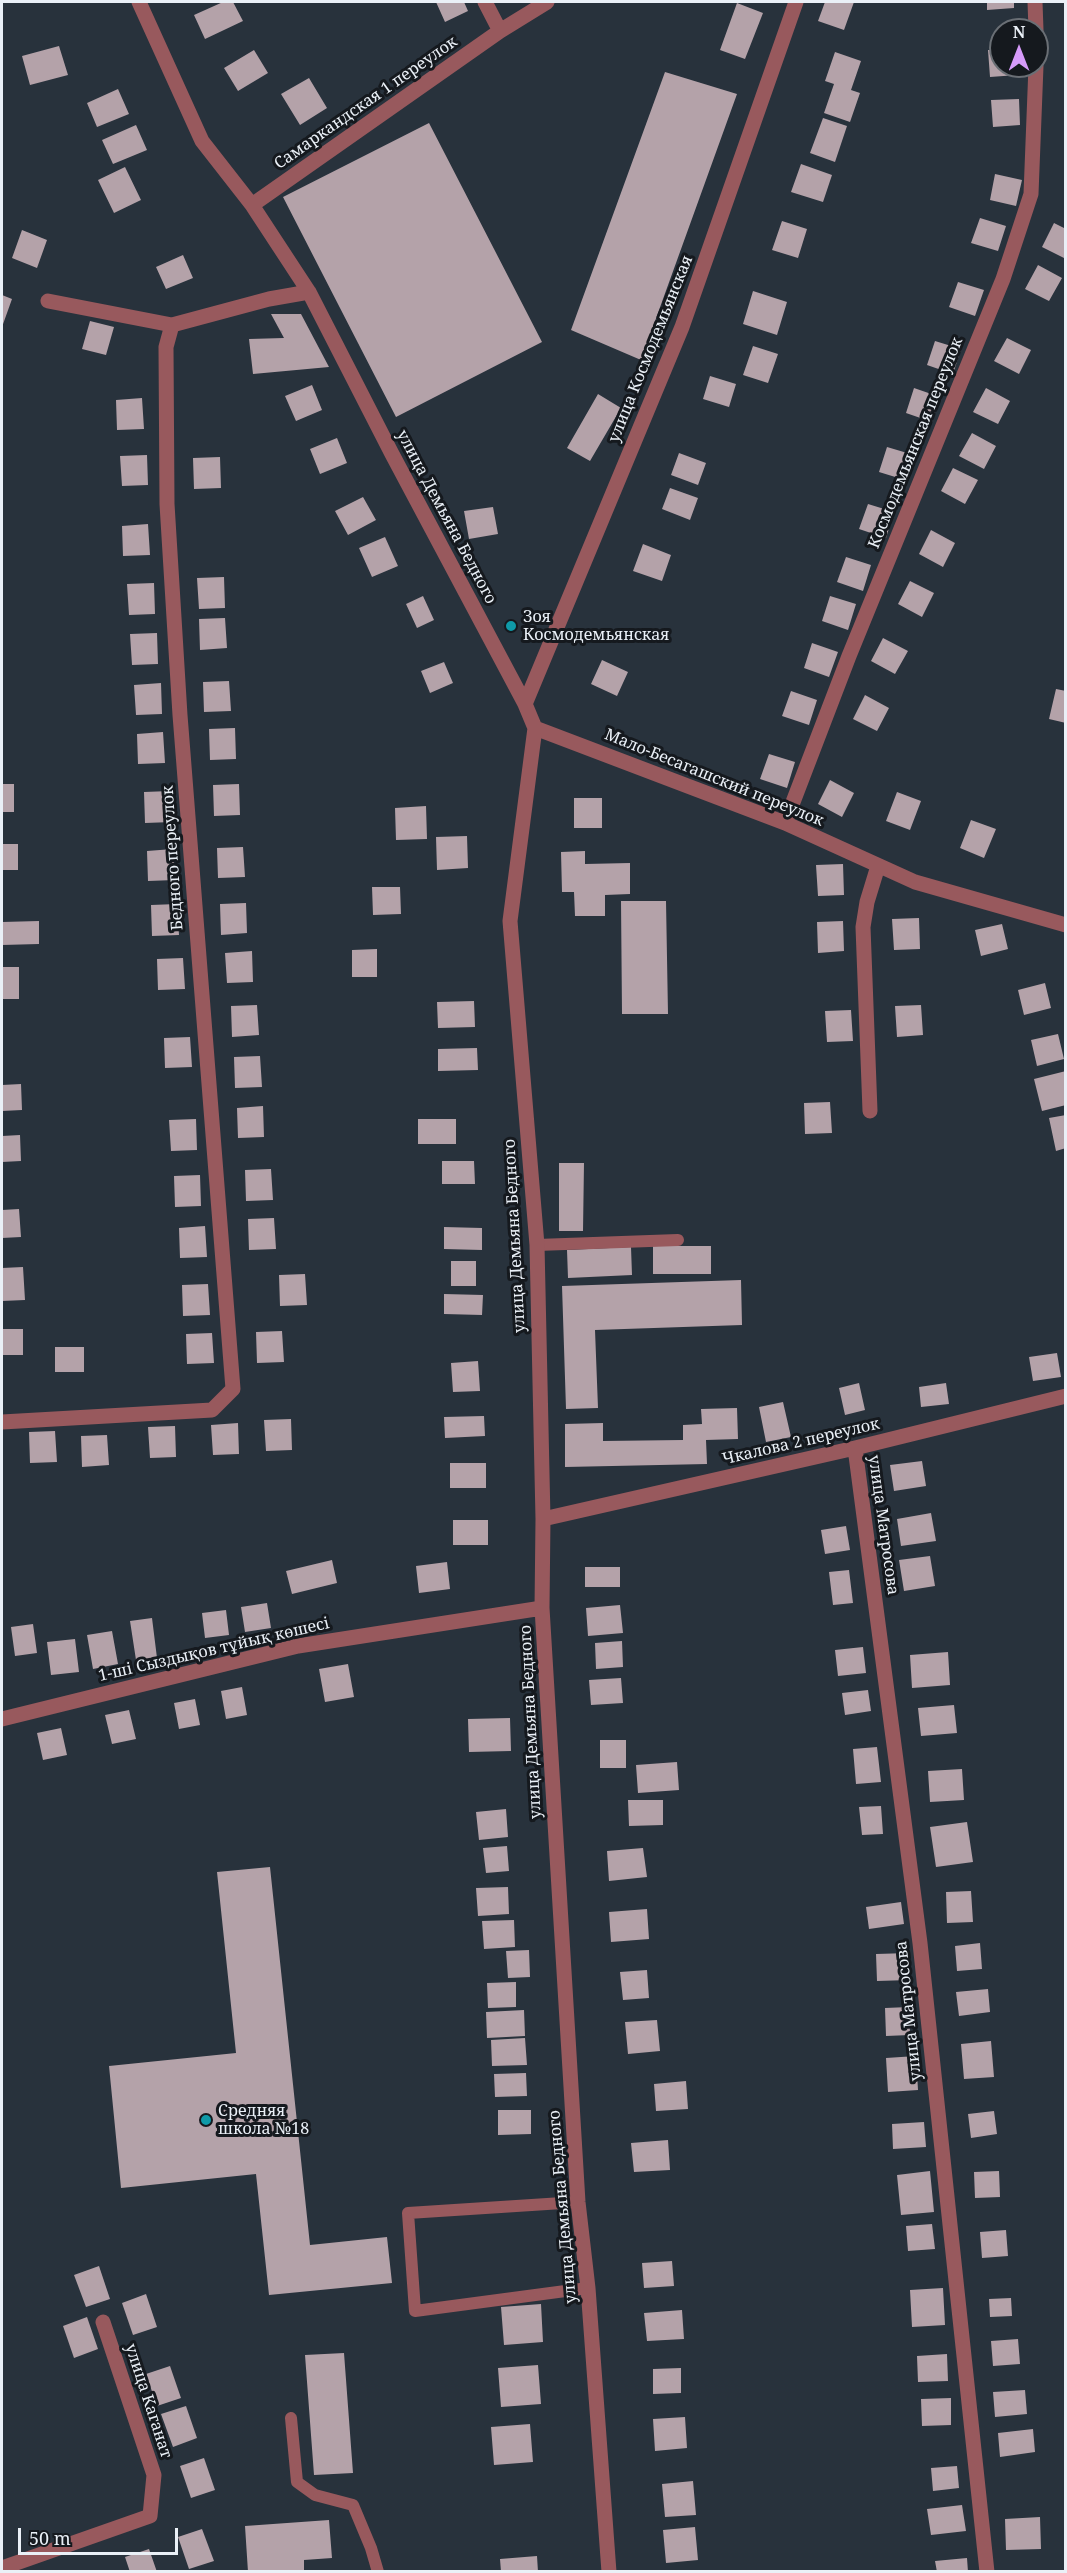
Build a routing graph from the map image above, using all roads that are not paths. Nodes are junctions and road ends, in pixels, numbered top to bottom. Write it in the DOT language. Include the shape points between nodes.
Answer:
graph roads {
  1 [pos="139,2"];
  2 [pos="485,2"];
  3 [pos="548,2"];
  4 [pos="796,2"];
  5 [pos="1035,2"];
  6 [pos="1036,18"];
  7 [pos="500,31"];
  8 [pos="1036,78"];
  9 [pos="252,205"];
  10 [pos="309,292"];
  11 [pos="48,301"];
  12 [pos="172,325"];
  13 [pos="525,705"];
  14 [pos="535,728"];
  15 [pos="785,824"];
  16 [pos="878,866"];
  17 [pos="1065,925"];
  18 [pos="870,1111"];
  19 [pos="678,1240"];
  20 [pos="537,1245"];
  21 [pos="1065,1396"];
  22 [pos="2,1422"];
  23 [pos="855,1448"];
  24 [pos="543,1519"];
  25 [pos="542,1608"];
  26 [pos="2,1719"];
  27 [pos="578,2202"];
  28 [pos="588,2288"];
  29 [pos="102,2322"];
  30 [pos="291,2418"];
  31 [pos="2,2568"];
  32 [pos="378,2571"];
  33 [pos="609,2571"];
  34 [pos="987,2571"];
  1 -- 9 [label="street, улица Демьяна Бедного" via="202,141"];
  2 -- 7 [label="street"];
  3 -- 7 [label="street, Самаркандская 1 переулок"];
  4 -- 13 [label="street, улица Космодемьянская" via="682,327"];
  5 -- 6 [label="street"];
  7 -- 9 [label="street, Самаркандская 1 переулок"];
  8 -- 15 [label="street, Космодемьянская переулок" via="1031,194 1003,279"];
  9 -- 10 [label="street, улица Демьяна Бедного"];
  10 -- 12 [label="street"];
  10 -- 13 [label="street, улица Демьяна Бедного"];
  11 -- 12 [label="street"];
  12 -- 22 [label="street, Бедного переулок" via="166,346 166,504 233,1389 212,1410"];
  13 -- 14 [label="street, улица Демьяна Бедного"];
  14 -- 15 [label="street, Мало-Бесагашский переулок"];
  14 -- 20 [label="street, улица Демьяна Бедного" via="510,921"];
  15 -- 16 [label="street, Мало-Бесагашский переулок"];
  16 -- 17 [label="street, Мало-Бесагашский переулок" via="915,882"];
  16 -- 18 [label="street" via="863,927"];
  19 -- 20 [label="lane"];
  20 -- 24 [label="street, улица Демьяна Бедного"];
  21 -- 23 [label="street, Чкалова 2 переулок"];
  23 -- 24 [label="street, Чкалова 2 переулок"];
  23 -- 34 [label="street, улица Матросова" via="920,1943"];
  24 -- 25 [label="street, улица Демьяна Бедного"];
  25 -- 26 [label="street, 1-ші Сыздықов тұйық көшесі" via="298,1646"];
  25 -- 27 [label="street, улица Демьяна Бедного"];
  27 -- 28 [label="street, улица Демьяна Бедного"];
  27 -- 28 [label="lane" via="408,2213 415,2311"];
  28 -- 33 [label="street, улица Демьяна Бедного"];
  29 -- 31 [label="street, улица Каганат" via="154,2475 150,2516"];
  30 -- 32 [label="lane" via="297,2482 315,2494 353,2505"];
}
